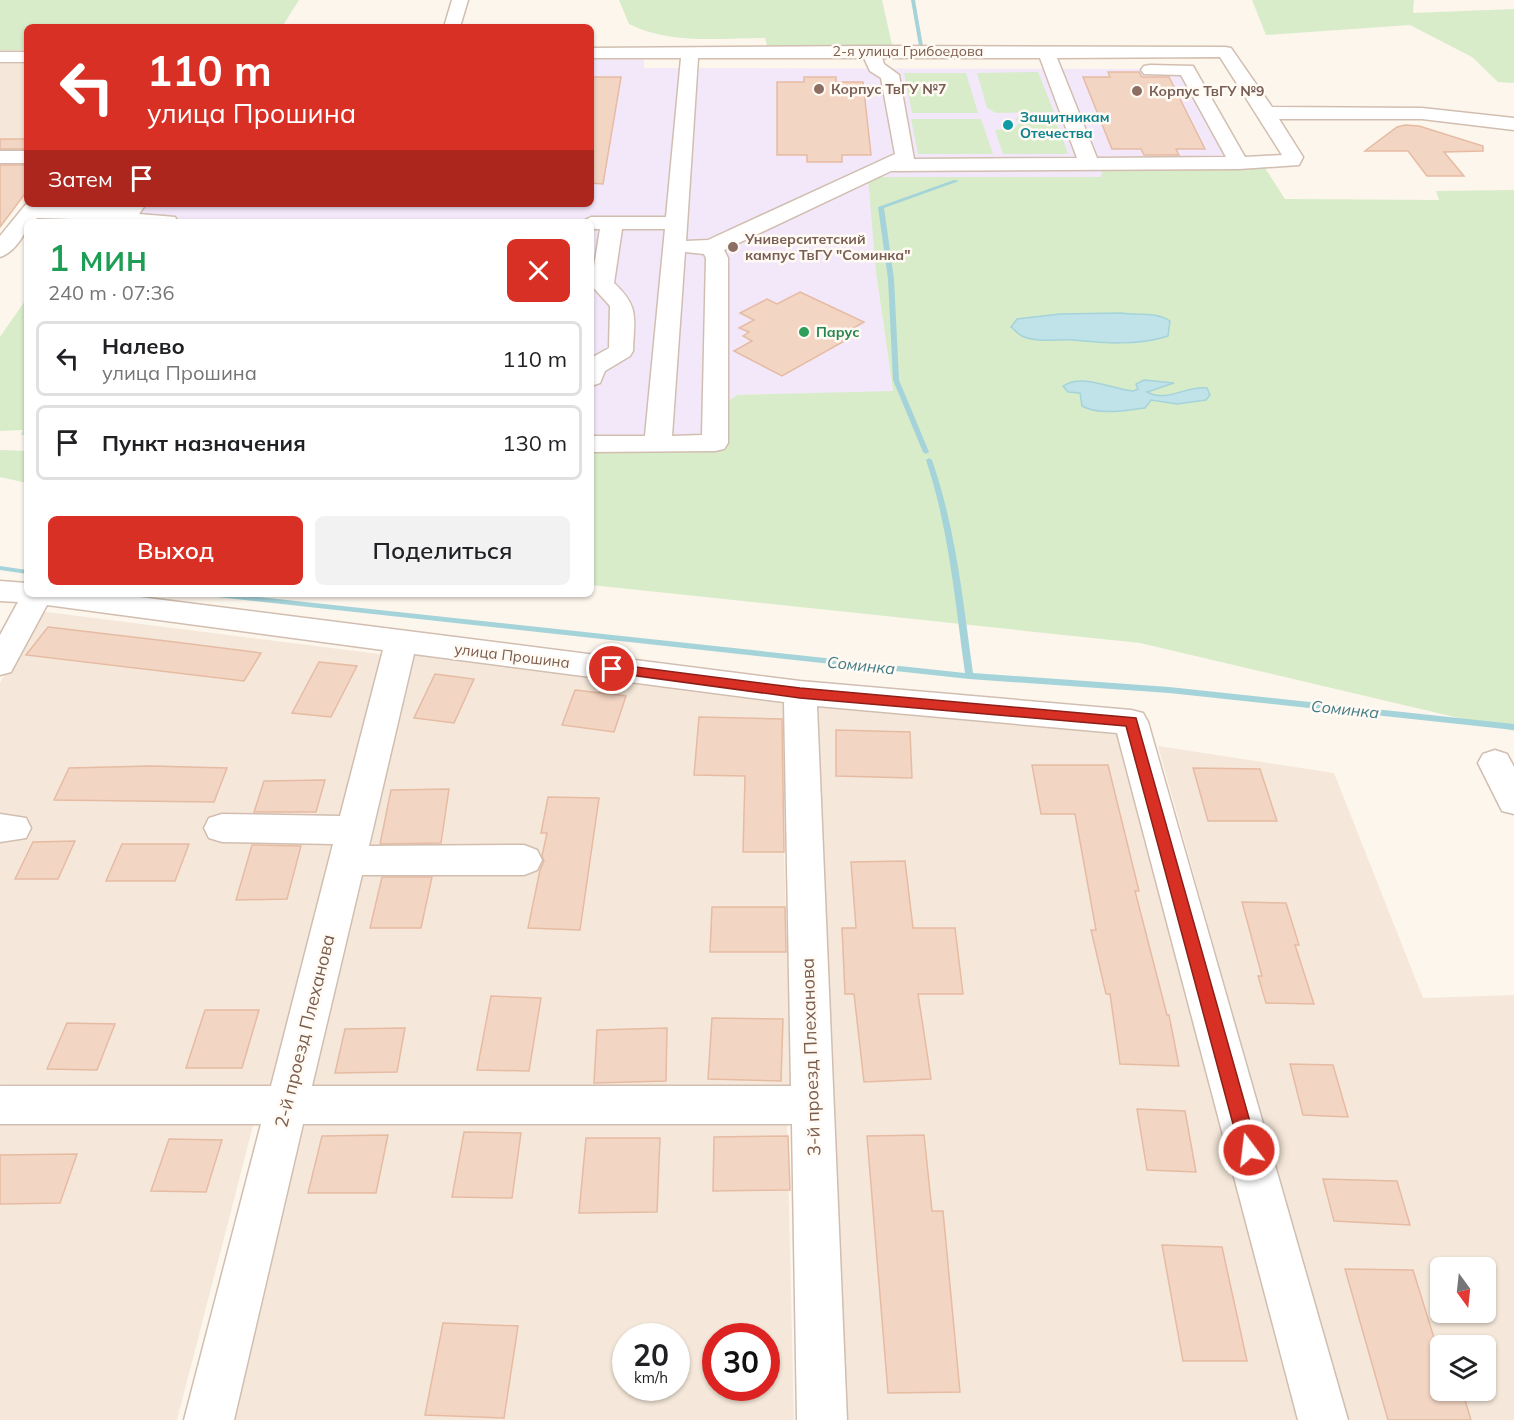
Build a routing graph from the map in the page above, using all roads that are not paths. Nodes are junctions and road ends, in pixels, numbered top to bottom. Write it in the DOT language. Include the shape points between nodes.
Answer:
graph roads {
  1 [pos="460,0"];
  2 [pos="454,24"];
  3 [pos="872,51"];
  4 [pos="1047,52"];
  5 [pos="594,53"];
  6 [pos="690,53"];
  7 [pos="0,57"];
  8 [pos="24,57"];
  9 [pos="1053,70"];
  10 [pos="1266,113"];
  11 [pos="1514,124"];
  12 [pos="0,157"];
  13 [pos="24,157"];
  14 [pos="1089,163"];
  15 [pos="1239,163"];
  16 [pos="887,165"];
  17 [pos="34,208"];
  18 [pos="132,208"];
  19 [pos="132,219"];
  20 [pos="24,220"];
  21 [pos="602,223"];
  22 [pos="674,235"];
  23 [pos="712,247"];
  24 [pos="0,250"];
  25 [pos="594,366"];
  26 [pos="594,444"];
  27 [pos="657,444"];
  28 [pos="0,591"];
  29 [pos="24,593"];
  30 [pos="36,597"];
  31 [pos="61,597"];
  32 [pos="401,642"];
  33 [pos="0,664"];
  34 [pos="800,693"];
  35 [pos="1495,763"];
  36 [pos="1514,801"];
  37 [pos="222,828"];
  38 [pos="351,845"];
  39 [pos="524,860"];
  40 [pos="0,1105"];
  41 [pos="287,1105"];
  42 [pos="812,1105"];
  43 [pos="209,1420"];
  44 [pos="822,1420"];
  45 [pos="1323,1420"];
  1 -- 2 [label="street"];
  3 -- 4 [label="street, 2-я улица Грибоедова"];
  3 -- 6 [label="street, 2-я улица Грибоедова"];
  3 -- 16 [label="street" via="876,67 890,75 905,157"];
  4 -- 9 [label="street"];
  4 -- 10 [label="street, 2-я улица Грибоедова" via="1225,52"];
  5 -- 6 [label="street, 2-я улица Грибоедова"];
  6 -- 22 [label="street"];
  7 -- 8 [label="street"];
  9 -- 14 [label="street"];
  9 -- 15 [label="street" via="1187,70"];
  10 -- 11 [label="street" via="1436,114"];
  10 -- 15 [label="street" via="1292,161"];
  12 -- 13 [label="street"];
  14 -- 15 [label="street"];
  14 -- 16 [label="street"];
  16 -- 23 [label="street"];
  17 -- 18 [label="street"];
  18 -- 19 [label="street" via="127,216"];
  20 -- 24 [label="street"];
  21 -- 22 [label="street"];
  21 -- 25 [label="street" via="602,284 622,308 621,351"];
  22 -- 23 [label="street"];
  22 -- 27 [label="street"];
  23 -- 27 [label="street" via="717,258 718,282 715,443"];
  26 -- 27 [label="street"];
  28 -- 29 [label="street"];
  30 -- 33 [label="street"];
  31 -- 32 [label="street, улица Прошина"];
  32 -- 34 [label="street, улица Прошина"];
  32 -- 38 [label="street, 2-й проезд Плеханова"];
  34 -- 42 [label="street, 3-й проезд Плеханова"];
  34 -- 45 [label="street, улица Прошина" via="1131,722"];
  35 -- 36 [label="street"];
  37 -- 38 [label="street"];
  38 -- 39 [label="street"];
  38 -- 41 [label="street, 2-й проезд Плеханова"];
  40 -- 41 [label="street"];
  41 -- 42 [label="street"];
  41 -- 43 [label="street, 2-й проезд Плеханова"];
  42 -- 44 [label="street, 3-й проезд Плеханова"];
}
